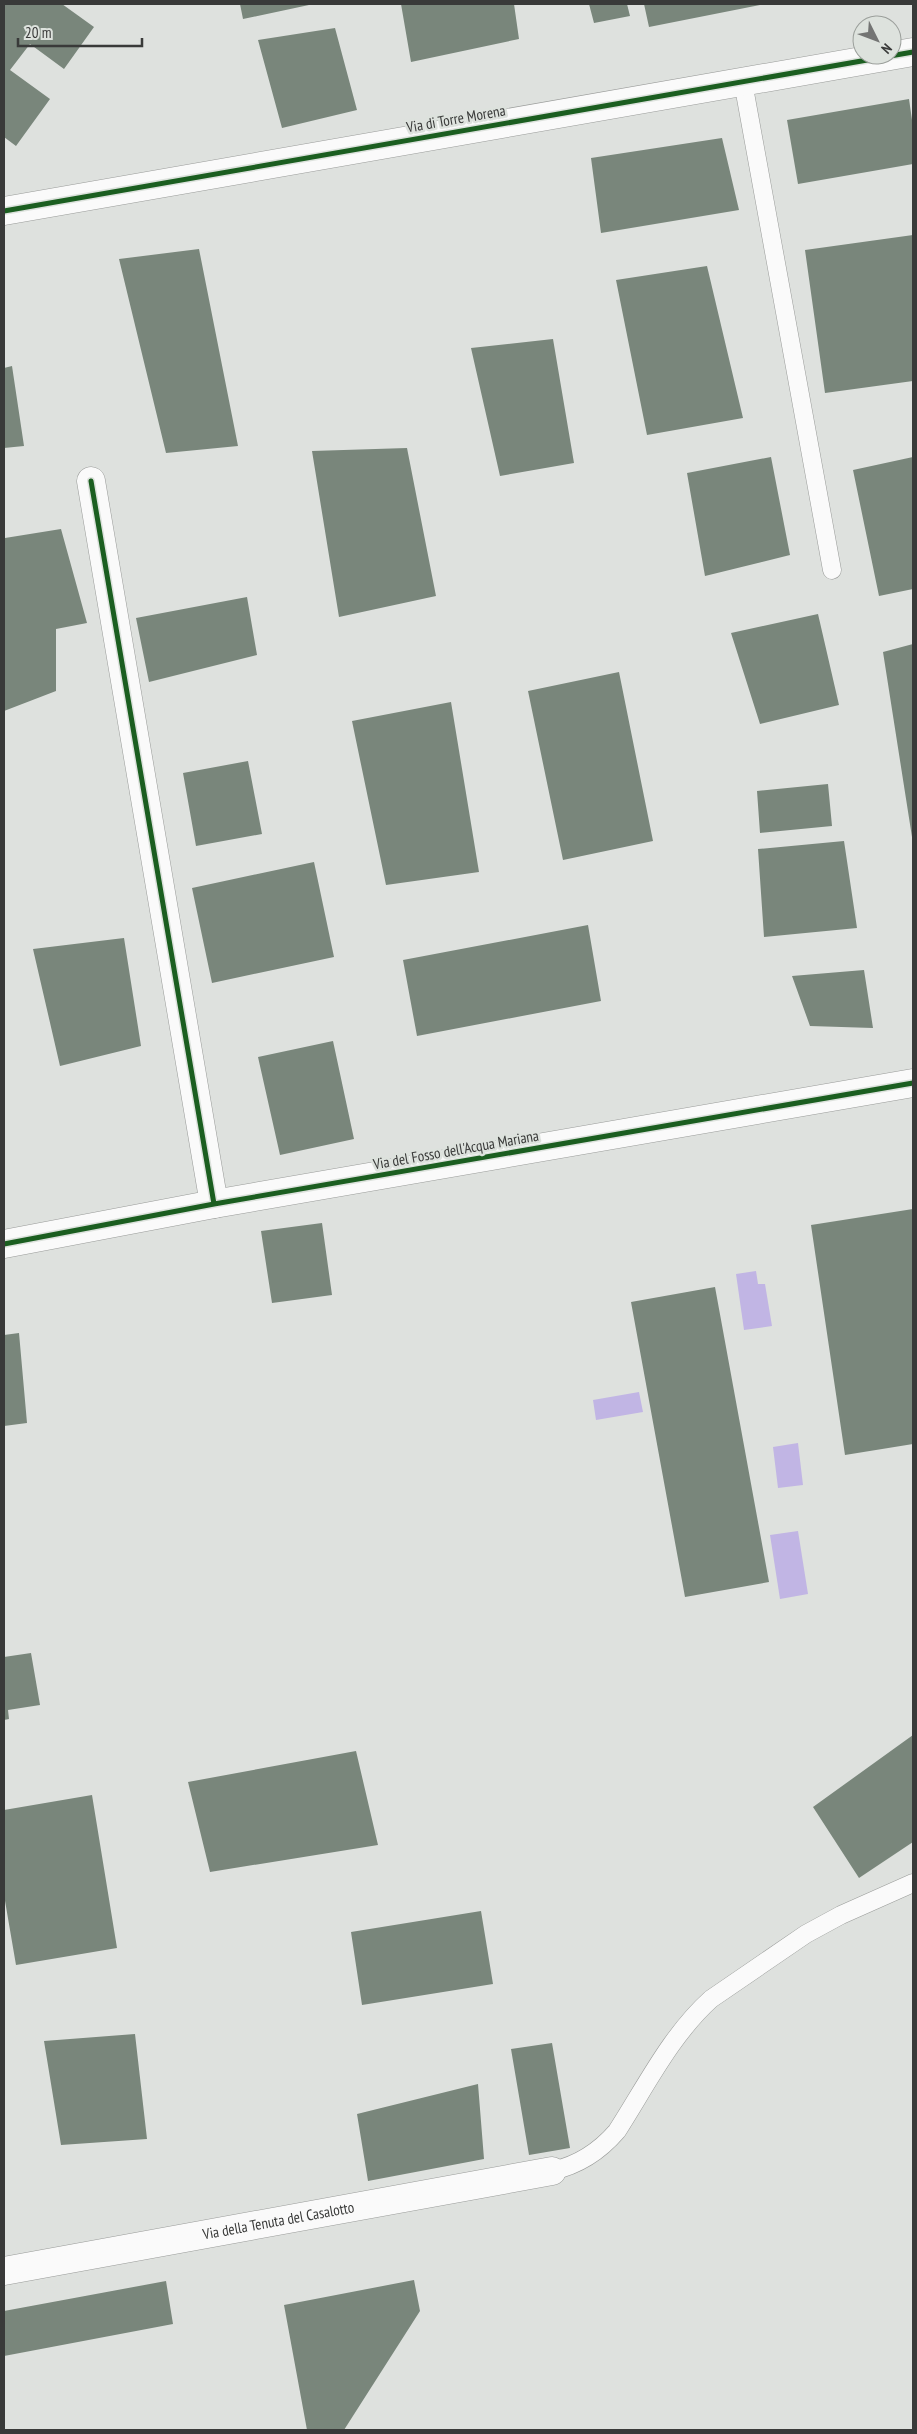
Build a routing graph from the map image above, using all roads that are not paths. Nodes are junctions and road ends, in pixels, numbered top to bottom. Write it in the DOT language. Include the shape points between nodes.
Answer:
graph roads {
  1 [pos="913,52"];
  2 [pos="743,82"];
  3 [pos="4,211"];
  4 [pos="91,481"];
  5 [pos="832,570"];
  6 [pos="913,1083"];
  7 [pos="214,1204"];
  8 [pos="4,1244"];
  9 [pos="913,1883"];
  10 [pos="552,2171"];
  11 [pos="4,2271"];
  1 -- 2 [label="street, Via di Torre Morena"];
  2 -- 3 [label="street, Via di Torre Morena"];
  2 -- 5 [label="lane"];
  4 -- 7 [label="street"];
  6 -- 7 [label="street, Via del Fosso dell'Acqua Mariana"];
  7 -- 8 [label="street, Via del Fosso dell'Acqua Mariana"];
  9 -- 10 [label="lane" via="806,1934 711,1999 677,2036 607,2143 581,2161"];
  10 -- 11 [label="street, Via della Tenuta del Casalotto"];
}
